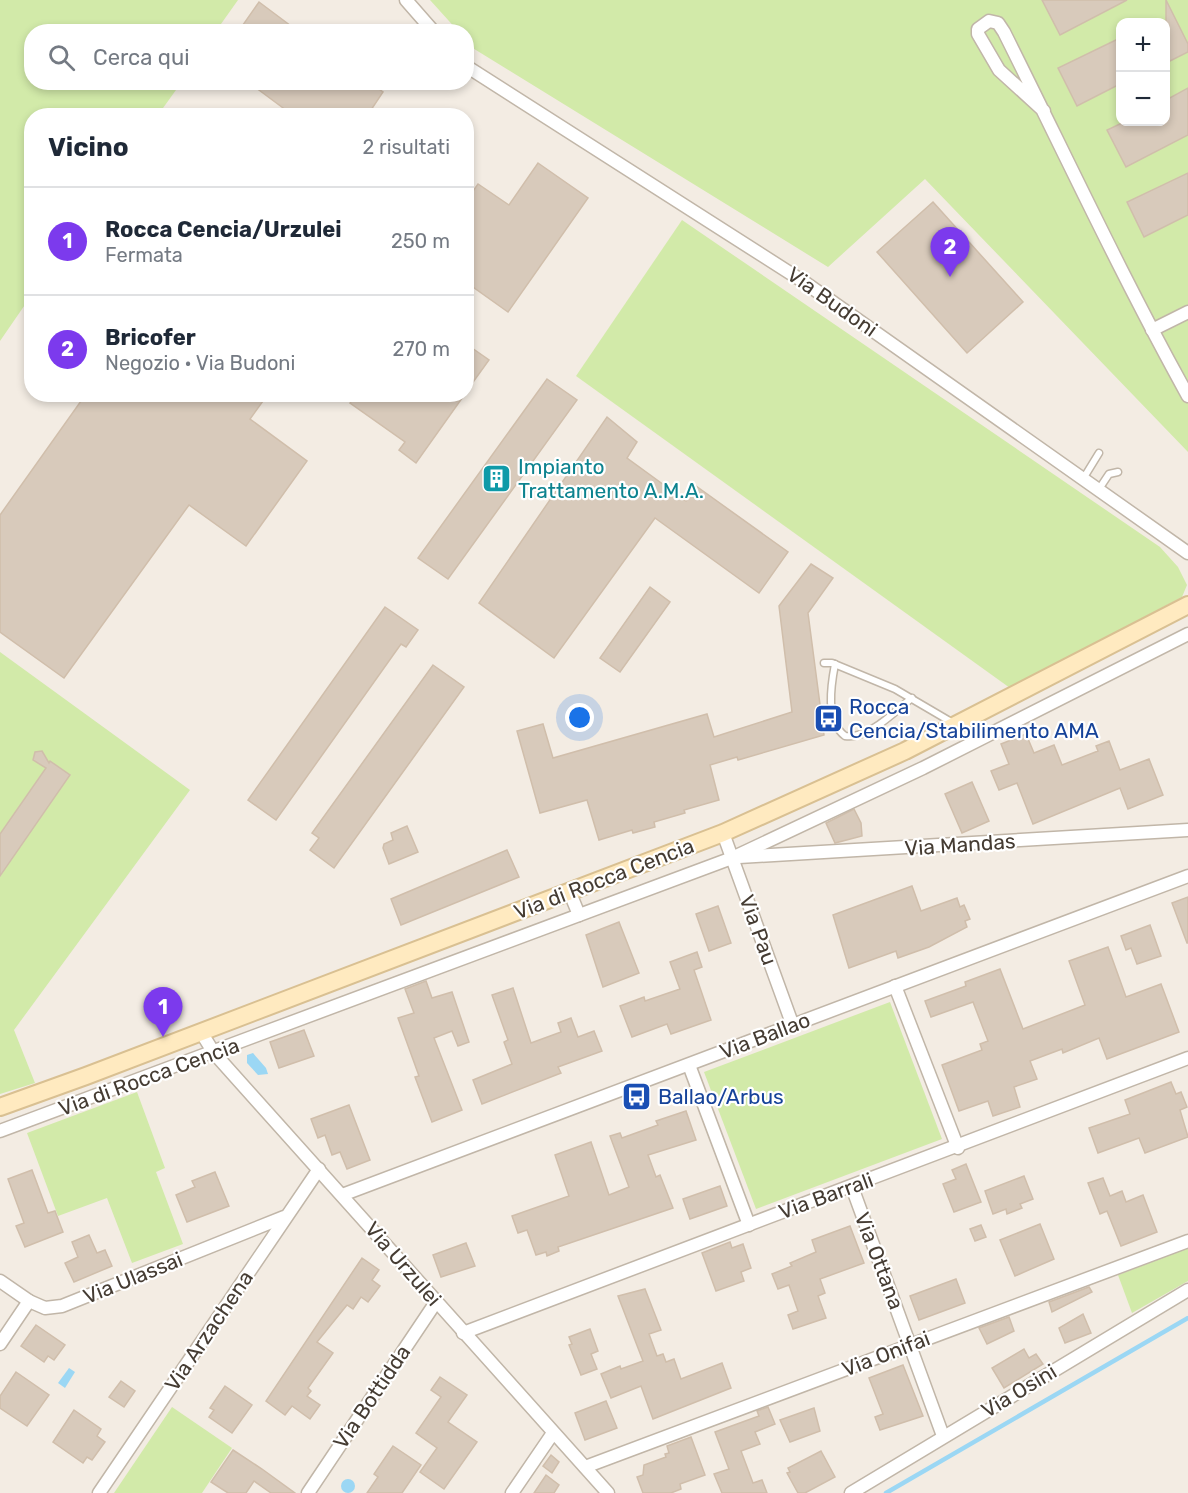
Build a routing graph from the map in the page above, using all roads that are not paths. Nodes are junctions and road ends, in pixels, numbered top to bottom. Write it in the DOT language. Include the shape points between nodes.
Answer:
graph roads {
  1 [pos="406,0"];
  2 [pos="427,24"];
  3 [pos="474,71"];
  4 [pos="1044,111"];
  5 [pos="1188,312"];
  6 [pos="1152,330"];
  7 [pos="1188,396"];
  8 [pos="1099,453"];
  9 [pos="1118,472"];
  10 [pos="1083,479"];
  11 [pos="1099,489"];
  12 [pos="1188,553"];
  13 [pos="1188,605"];
  14 [pos="1188,634"];
  15 [pos="824,663"];
  16 [pos="835,664"];
  17 [pos="912,698"];
  18 [pos="956,725"];
  19 [pos="1188,830"];
  20 [pos="723,833"];
  21 [pos="732,858"];
  22 [pos="1188,876"];
  23 [pos="570,893"];
  24 [pos="579,915"];
  25 [pos="896,986"];
  26 [pos="793,1026"];
  27 [pos="201,1032"];
  28 [pos="214,1053"];
  29 [pos="1188,1058"];
  30 [pos="689,1065"];
  31 [pos="0,1107"];
  32 [pos="0,1131"];
  33 [pos="958,1148"];
  34 [pos="319,1169"];
  35 [pos="852,1187"];
  36 [pos="342,1195"];
  37 [pos="285,1217"];
  38 [pos="749,1225"];
  39 [pos="1188,1241"];
  40 [pos="0,1281"];
  41 [pos="1188,1290"];
  42 [pos="29,1301"];
  43 [pos="436,1302"];
  44 [pos="463,1333"];
  45 [pos="0,1344"];
  46 [pos="911,1345"];
  47 [pos="553,1432"];
  48 [pos="943,1436"];
  49 [pos="585,1467"];
  50 [pos="99,1493"];
  51 [pos="308,1493"];
  52 [pos="512,1493"];
  53 [pos="608,1493"];
  54 [pos="851,1493"];
  1 -- 2 [label="street"];
  3 -- 10 [label="street, Via Budoni" via="804,282"];
  4 -- 4 [label="street" via="998,23 989,21 980,26 978,34 999,70"];
  4 -- 6 [label="street"];
  5 -- 6 [label="street"];
  6 -- 7 [label="street"];
  8 -- 10 [label="lane"];
  9 -- 11 [label="lane" via="1109,474"];
  10 -- 11 [label="street, Via Budoni"];
  11 -- 12 [label="street, Via Budoni"];
  13 -- 18 [label="main road, Via di Rocca Cencia"];
  14 -- 21 [label="street, Via di Rocca Cencia"];
  15 -- 16 [label="lane"];
  16 -- 17 [label="lane"];
  16 -- 17 [label="lane" via="831,690 834,719 845,736 867,730"];
  17 -- 18 [label="lane"];
  18 -- 20 [label="main road, Via di Rocca Cencia"];
  19 -- 21 [label="street, Via Mandas"];
  20 -- 21 [label="street, Via Pau"];
  20 -- 23 [label="main road, Via di Rocca Cencia"];
  21 -- 24 [label="street, Via di Rocca Cencia"];
  21 -- 26 [label="street, Via Pau"];
  22 -- 25 [label="street, Via Ballao"];
  23 -- 24 [label="street"];
  23 -- 27 [label="main road, Via di Rocca Cencia"];
  24 -- 28 [label="street, Via di Rocca Cencia"];
  25 -- 26 [label="street, Via Ballao"];
  25 -- 33 [label="street"];
  26 -- 30 [label="street, Via Ballao"];
  27 -- 28 [label="street, Via Urzulei"];
  27 -- 31 [label="main road, Via di Rocca Cencia"];
  28 -- 32 [label="street, Via di Rocca Cencia"];
  28 -- 34 [label="street, Via Urzulei"];
  29 -- 33 [label="street, Via Barrali"];
  30 -- 36 [label="street, Via Ballao"];
  30 -- 38 [label="street"];
  33 -- 35 [label="street, Via Barrali"];
  34 -- 36 [label="street, Via Urzulei"];
  34 -- 37 [label="street, Via Arzachena"];
  35 -- 38 [label="street, Via Barrali"];
  35 -- 46 [label="street, Via Ottana"];
  36 -- 43 [label="street, Via Urzulei"];
  37 -- 42 [label="street, Via Ulassai" via="62,1306 45,1308"];
  37 -- 50 [label="street, Via Arzachena"];
  38 -- 44 [label="street, Via Barrali"];
  39 -- 46 [label="street, Via Onifai"];
  40 -- 42 [label="street"];
  41 -- 48 [label="street, Via Osini"];
  42 -- 45 [label="street"];
  43 -- 44 [label="street, Via Urzulei"];
  43 -- 51 [label="street, Via Bottidda"];
  44 -- 47 [label="street, Via Urzulei"];
  46 -- 48 [label="street, Via Ottana"];
  46 -- 49 [label="street, Via Onifai"];
  47 -- 49 [label="street, Via Urzulei"];
  47 -- 52 [label="street"];
  48 -- 54 [label="street, Via Osini"];
  49 -- 53 [label="street, Via Urzulei"];
}
